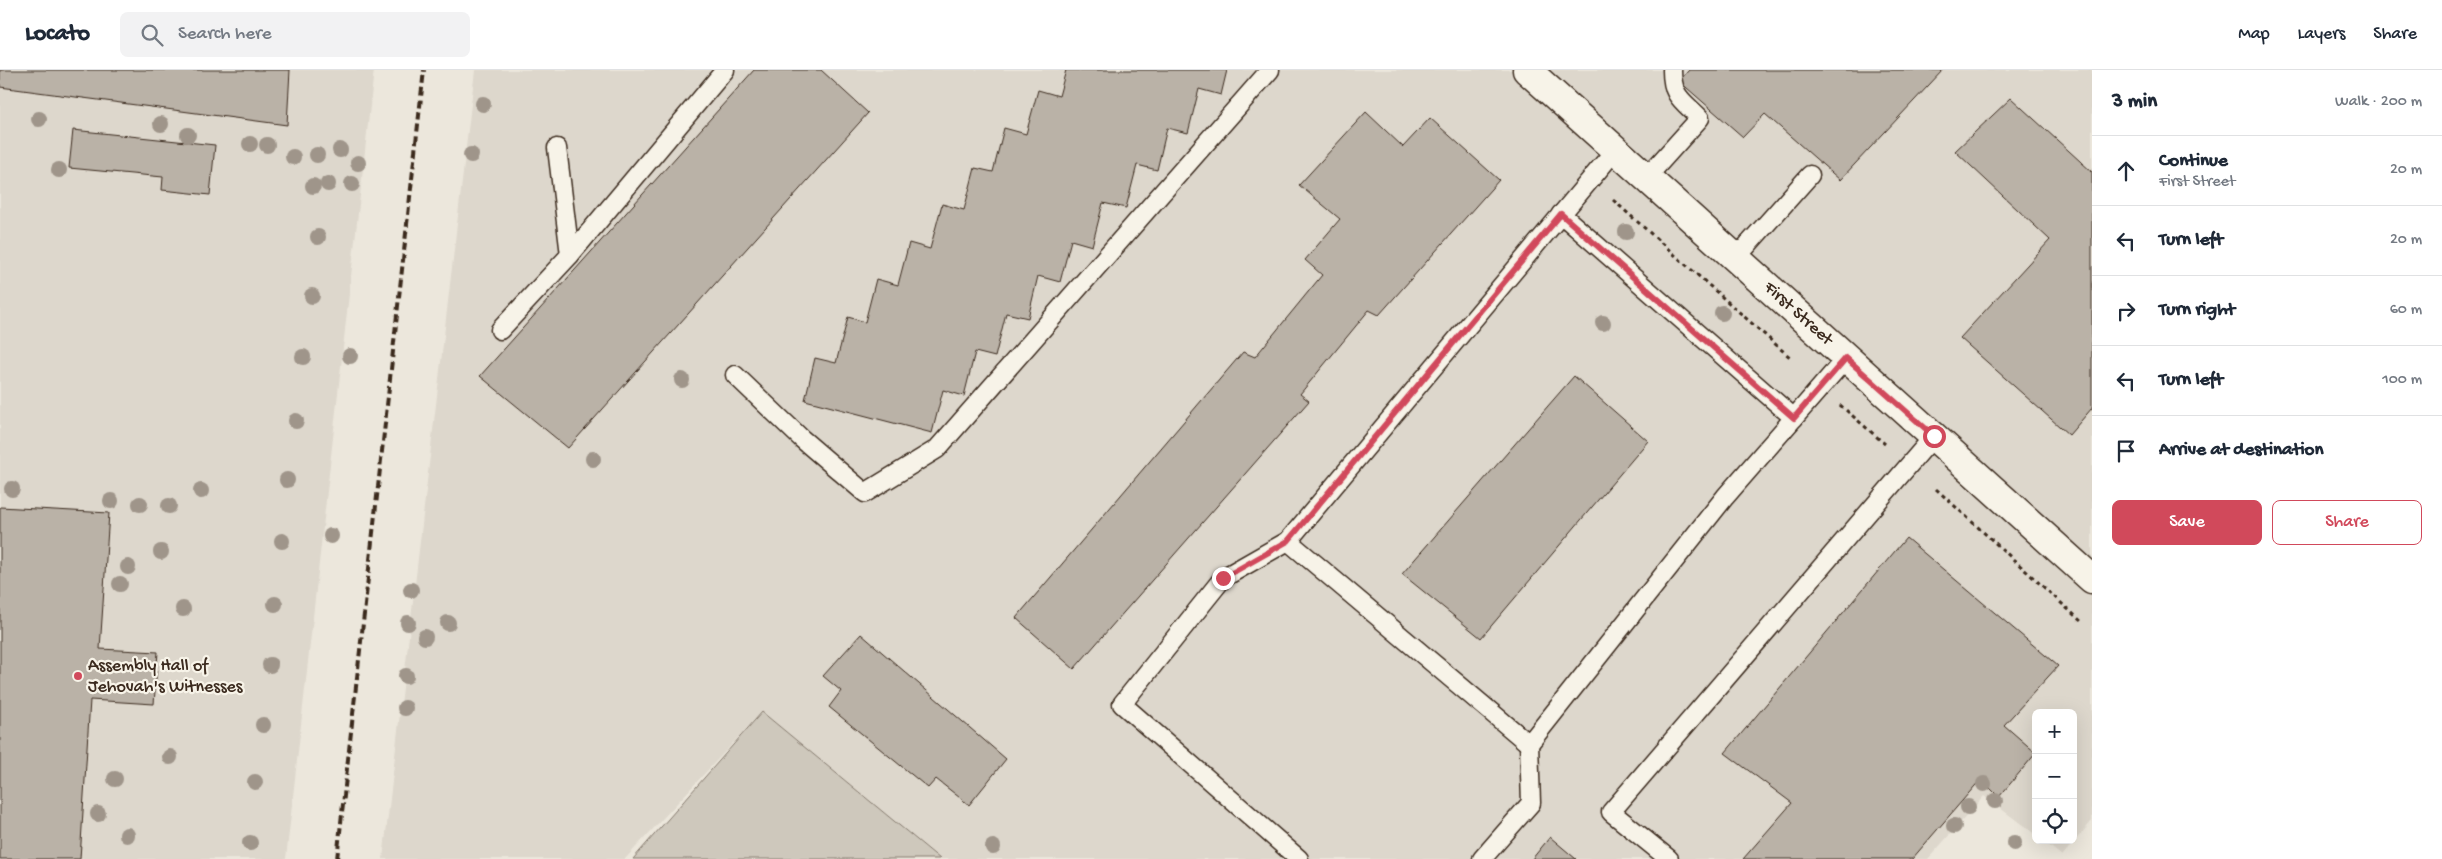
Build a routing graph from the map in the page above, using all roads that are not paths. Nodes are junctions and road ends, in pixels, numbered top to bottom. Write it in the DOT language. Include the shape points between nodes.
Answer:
graph roads {
  1 [pos="725,70"];
  2 [pos="1270,70"];
  3 [pos="1527,70"];
  4 [pos="1672,70"];
  5 [pos="557,148"];
  6 [pos="1616,149"];
  7 [pos="1810,174"];
  8 [pos="1646,177"];
  9 [pos="1561,214"];
  10 [pos="570,255"];
  11 [pos="1736,258"];
  12 [pos="500,330"];
  13 [pos="1846,358"];
  14 [pos="735,375"];
  15 [pos="1794,418"];
  16 [pos="1934,436"];
  17 [pos="1288,541"];
  18 [pos="2092,579"];
  19 [pos="1529,744"];
  20 [pos="1299,859"];
  21 [pos="1482,859"];
  22 [pos="1669,859"];
  1 -- 10 [label="lane"];
  2 -- 14 [label="lane" via="938,449 865,492 802,439"];
  3 -- 6 [label="street, First Street"];
  4 -- 8 [label="lane" via="1675,94 1704,113"];
  5 -- 10 [label="lane"];
  6 -- 8 [label="street, First Street"];
  6 -- 9 [label="lane"];
  7 -- 11 [label="lane"];
  8 -- 11 [label="street, First Street"];
  9 -- 15 [label="lane"];
  9 -- 17 [label="lane"];
  10 -- 12 [label="lane"];
  11 -- 13 [label="street, First Street"];
  13 -- 15 [label="lane"];
  13 -- 16 [label="street, First Street"];
  15 -- 19 [label="lane" via="1725,497"];
  16 -- 18 [label="street, First Street"];
  16 -- 22 [label="lane" via="1611,812"];
  17 -- 19 [label="lane"];
  17 -- 20 [label="lane" via="1223,578 1122,704"];
  19 -- 21 [label="lane" via="1531,803"];
}
